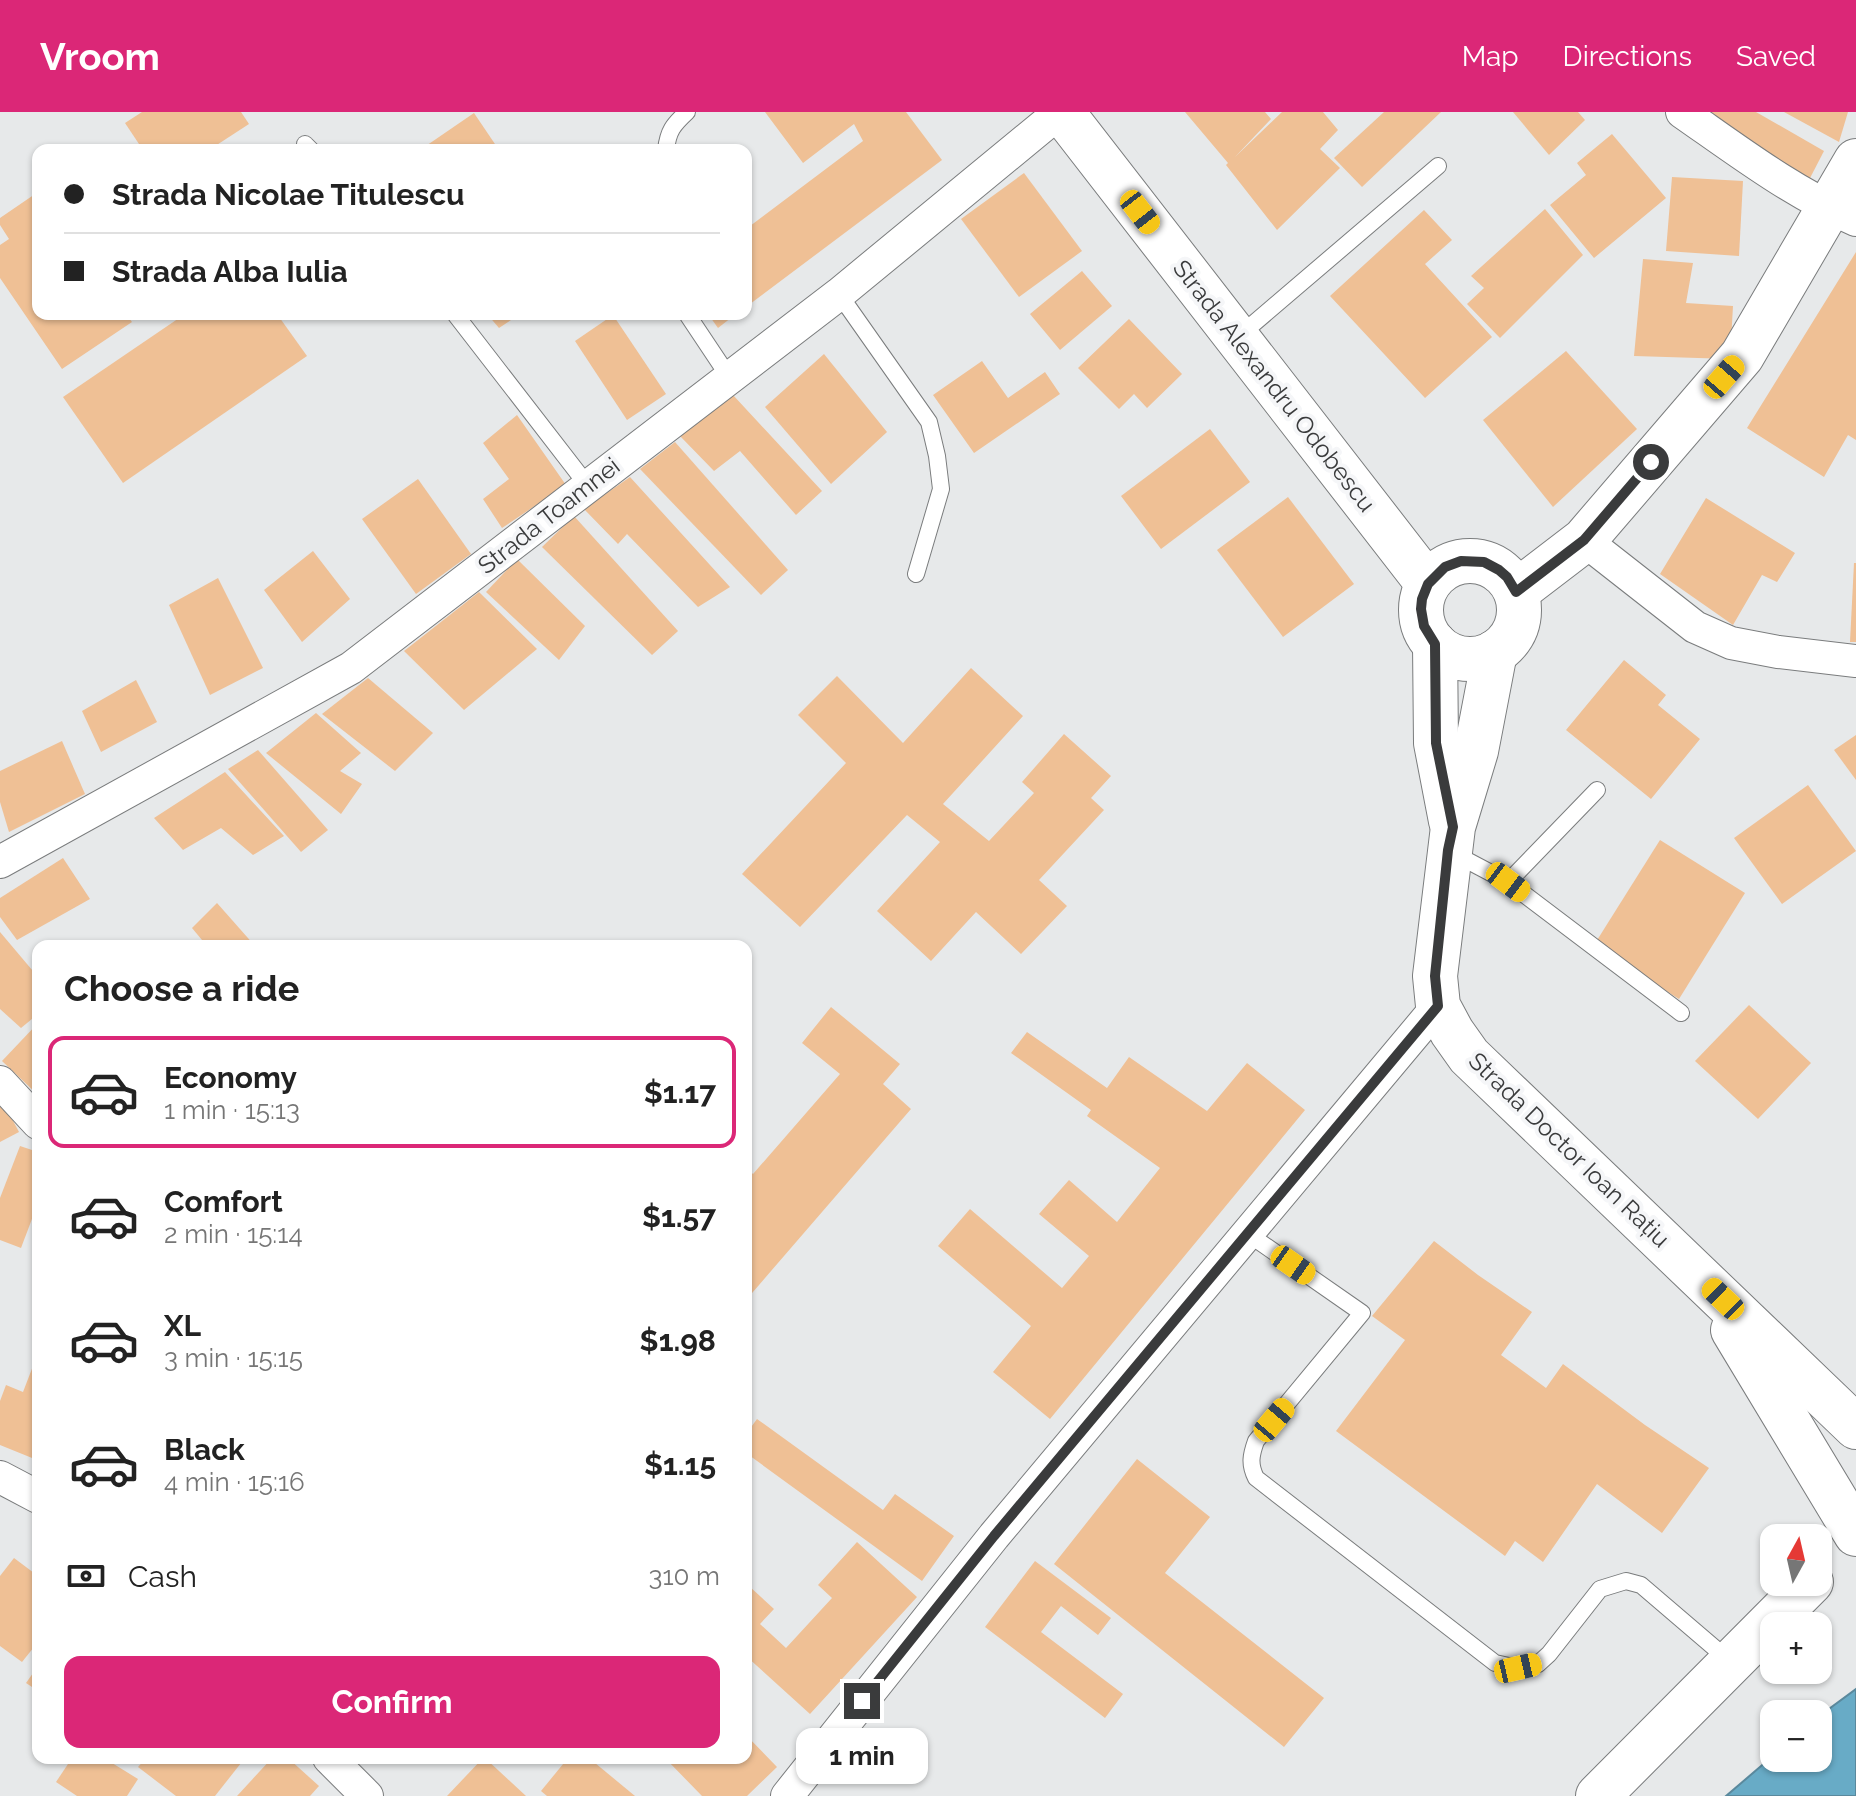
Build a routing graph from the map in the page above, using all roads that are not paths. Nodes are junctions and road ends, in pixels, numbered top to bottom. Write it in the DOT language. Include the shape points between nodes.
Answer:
graph roads {
  1 [pos="687,112"];
  2 [pos="1061,112"];
  3 [pos="1682,112"];
  4 [pos="667,144"];
  5 [pos="1856,161"];
  6 [pos="1438,166"];
  7 [pos="1842,214"];
  8 [pos="839,294"];
  9 [pos="460,320"];
  10 [pos="691,320"];
  11 [pos="1237,338"];
  12 [pos="729,377"];
  13 [pos="588,486"];
  14 [pos="1584,540"];
  15 [pos="916,574"];
  16 [pos="1428,584"];
  17 [pos="1516,592"];
  18 [pos="1435,644"];
  19 [pos="1495,652"];
  20 [pos="1856,661"];
  21 [pos="1597,790"];
  22 [pos="1450,839"];
  23 [pos="0,862"];
  24 [pos="1508,882"];
  25 [pos="1438,1006"];
  26 [pos="1681,1013"];
  27 [pos="0,1082"];
  28 [pos="32,1117"];
  29 [pos="1247,1233"];
  30 [pos="1701,1277"];
  31 [pos="1856,1427"];
  32 [pos="0,1477"];
  33 [pos="32,1494"];
  34 [pos="1856,1535"];
  35 [pos="1832,1560"];
  36 [pos="1797,1596"];
  37 [pos="1731,1662"];
  38 [pos="335,1764"];
  39 [pos="367,1796"];
  40 [pos="787,1796"];
  41 [pos="1598,1796"];
  1 -- 4 [label="lane" via="673,125"];
  2 -- 8 [label="street, Strada Toamnei"];
  2 -- 11 [label="main road, Strada Alexandru Odobescu"];
  3 -- 7 [label="street" via="1760,167"];
  5 -- 7 [label="main road"];
  6 -- 11 [label="lane"];
  7 -- 14 [label="main road" via="1742,356"];
  8 -- 12 [label="street, Strada Toamnei"];
  8 -- 15 [label="lane" via="929,422 941,489"];
  9 -- 13 [label="lane"];
  10 -- 12 [label="lane"];
  11 -- 16 [label="main road, Strada Alexandru Odobescu"];
  12 -- 13 [label="street, Strada Toamnei"];
  13 -- 23 [label="street, Strada Toamnei" via="351,668"];
  14 -- 17 [label="main road"];
  14 -- 20 [label="street" via="1695,627 1731,643"];
  16 -- 17 [label="main road" via="1445,567 1484,562 1507,577"];
  16 -- 18 [label="main road" via="1421,609"];
  17 -- 19 [label="main road" via="1516,627"];
  18 -- 19 [label="main road" via="1467,658"];
  18 -- 22 [label="main road, Strada Doctor Ioan Rațiu" via="1436,743"];
  19 -- 22 [label="main road, Strada Doctor Ioan Rațiu" via="1476,751"];
  21 -- 24 [label="lane"];
  22 -- 24 [label="lane"];
  22 -- 25 [label="main road, Strada Doctor Ioan Rațiu" via="1435,976"];
  24 -- 26 [label="lane"];
  25 -- 29 [label="street"];
  25 -- 30 [label="main road, Strada Doctor Ioan Rațiu" via="1469,1056"];
  27 -- 28 [label="street"];
  29 -- 37 [label="lane" via="1362,1313 1256,1441 1250,1467 1256,1478 1495,1663 1518,1668 1538,1664 1600,1589 1626,1581 1641,1585"];
  29 -- 40 [label="street" via="994,1536"];
  30 -- 31 [label="main road, Strada Doctor Ioan Rațiu"];
  30 -- 34 [label="main road, Strada Doctor Ioan Rațiu"];
  32 -- 33 [label="street"];
  34 -- 35 [label="main road"];
  36 -- 37 [label="main road"];
  37 -- 41 [label="main road"];
  38 -- 39 [label="street"];
}
